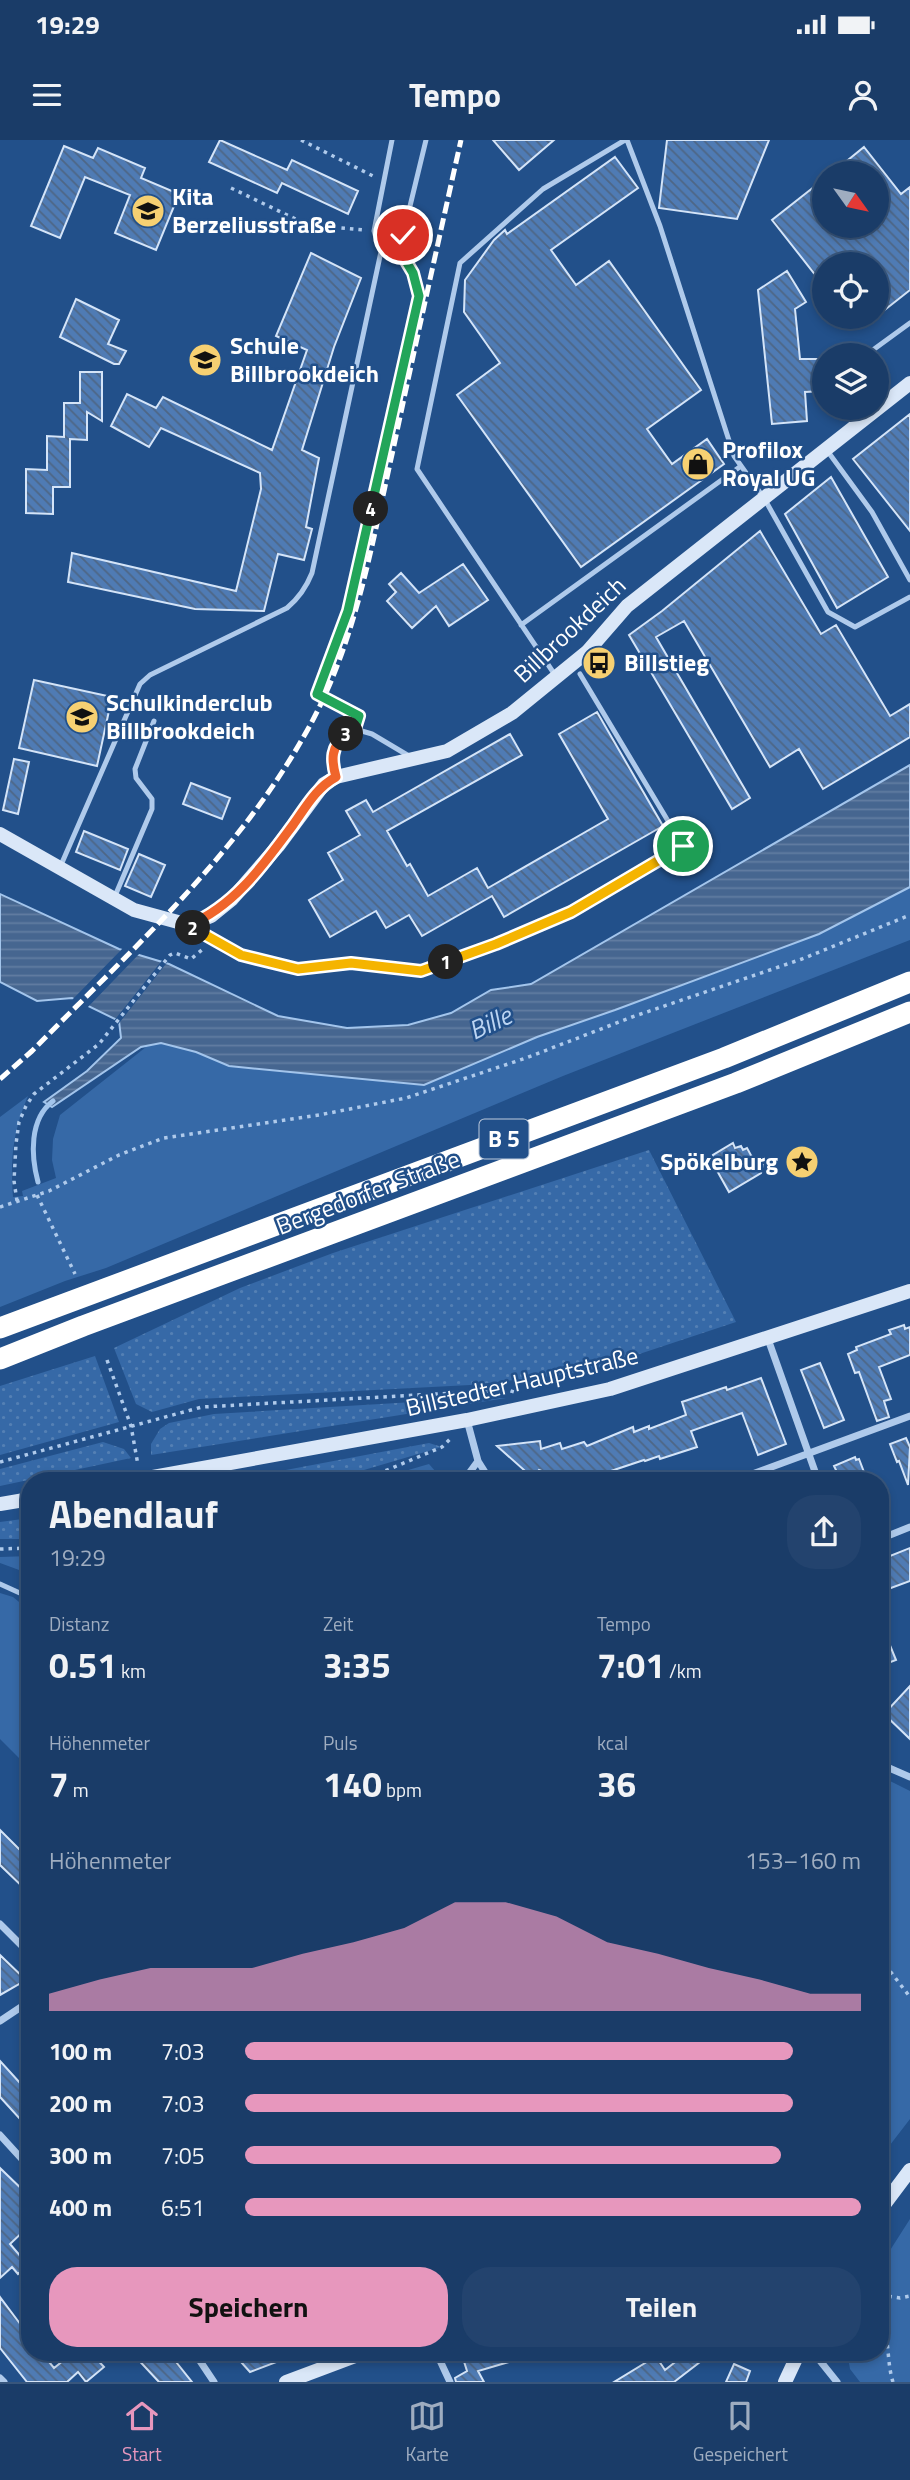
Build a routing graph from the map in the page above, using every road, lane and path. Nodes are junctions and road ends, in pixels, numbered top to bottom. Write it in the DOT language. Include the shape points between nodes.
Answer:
graph roads {
  1 [pos="301,140"];
  2 [pos="392,140"];
  3 [pos="426,140"];
  4 [pos="626,140"];
  5 [pos="383,182"];
  6 [pos="231,188"];
  7 [pos="374,231"];
  8 [pos="397,246"];
  9 [pos="382,247"];
  10 [pos="910,323"];
  11 [pos="882,343"];
  12 [pos="910,383"];
  13 [pos="889,394"];
  14 [pos="857,420"];
  15 [pos="826,449"];
  16 [pos="741,466"];
  17 [pos="764,498"];
  18 [pos="910,580"];
  19 [pos="910,597"];
  20 [pos="521,625"];
  21 [pos="580,674"];
  22 [pos="556,678"];
  23 [pos="154,720"];
  24 [pos="355,729"];
  25 [pos="414,760"];
  26 [pos="336,777"];
  27 [pos="0,834"];
  28 [pos="683,846"];
  29 [pos="60,868"];
  30 [pos="114,898"];
  31 [pos="910,915"];
  32 [pos="189,925"];
  33 [pos="212,940"];
  34 [pos="910,982"];
  35 [pos="910,1012"];
  36 [pos="37,1195"];
  37 [pos="18,1201"];
  38 [pos="0,1207"];
  39 [pos="75,1274"];
  40 [pos="910,1291"];
  41 [pos="0,1328"];
  42 [pos="768,1339"];
  43 [pos="0,1359"];
  44 [pos="107,1360"];
  45 [pos="480,1391"];
  46 [pos="910,1416"];
  47 [pos="467,1420"];
  48 [pos="131,1426"];
  49 [pos="809,1455"];
  50 [pos="478,1461"];
  51 [pos="0,1462"];
  52 [pos="137,1472"];
  53 [pos="181,1472"];
  54 [pos="380,1472"];
  55 [pos="470,1472"];
  56 [pos="485,1472"];
  57 [pos="759,1472"];
  58 [pos="815,1472"];
  59 [pos="21,1500"];
  60 [pos="0,1504"];
  61 [pos="910,1527"];
  62 [pos="889,1535"];
  63 [pos="21,1548"];
  64 [pos="0,1549"];
  65 [pos="0,1584"];
  66 [pos="21,1594"];
  67 [pos="889,1768"];
  68 [pos="910,1777"];
  69 [pos="0,1924"];
  70 [pos="21,1945"];
  71 [pos="889,1970"];
  72 [pos="910,1997"];
  73 [pos="21,2007"];
  74 [pos="0,2021"];
  75 [pos="0,2135"];
  76 [pos="21,2158"];
  77 [pos="910,2170"];
  78 [pos="889,2198"];
  79 [pos="889,2296"];
  80 [pos="910,2296"];
  81 [pos="200,2361"];
  82 [pos="342,2361"];
  83 [pos="439,2361"];
  84 [pos="795,2361"];
  85 [pos="820,2361"];
  86 [pos="888,2361"];
  87 [pos="214,2382"];
  88 [pos="286,2382"];
  89 [pos="450,2382"];
  90 [pos="785,2382"];
  91 [pos="837,2382"];
  92 [pos="893,2382"];
  1 -- 5 [label="path"];
  2 -- 5 [label="lane"];
  3 -- 8 [label="lane"];
  4 -- 16 [label="lane"];
  4 -- 20 [label="lane" via="543,188 460,264 417,469"];
  5 -- 7 [label="lane"];
  6 -- 7 [label="path" via="308,225"];
  7 -- 9 [label="lane"];
  8 -- 9 [label="lane"];
  8 -- 24 [label="path" via="413,273 419,296 348,611 317,694 359,716"];
  9 -- 29 [label="lane" via="307,586 287,608 150,674 140,684"];
  10 -- 11 [label="lane"];
  12 -- 13 [label="street, Billbrookdeich"];
  14 -- 15 [label="street, Billbrookdeich"];
  15 -- 17 [label="street, Billbrookdeich"];
  15 -- 18 [label="lane" via="872,512"];
  16 -- 17 [label="lane"];
  16 -- 20 [label="lane"];
  17 -- 19 [label="lane" via="828,612 855,627"];
  17 -- 22 [label="street, Billbrookdeich" via="627,606 587,652"];
  20 -- 22 [label="lane"];
  21 -- 28 [label="lane"];
  22 -- 25 [label="street, Billbrookdeich" via="513,712 447,751"];
  23 -- 30 [label="lane" via="135,769 136,778 152,799 152,809"];
  24 -- 25 [label="lane"];
  24 -- 26 [label="lane" via="334,748 331,760"];
  25 -- 26 [label="street, Billbrookdeich"];
  26 -- 32 [label="street" via="324,783 232,900"];
  27 -- 29 [label="street"];
  28 -- 33 [label="street" via="571,912 421,971 351,963 298,969 241,955"];
  29 -- 30 [label="street"];
  30 -- 32 [label="street" via="134,910"];
  31 -- 36 [label="path" via="802,959 406,1098 164,1138"];
  32 -- 33 [label="street"];
  33 -- 37 [label="path" via="191,959 170,955 104,1038 34,1094 19,1122 14,1181"];
  34 -- 41 [label="highway, Bergedorfer Straße / B 5" via="724,1058"];
  35 -- 43 [label="highway, Bergedorfer Straße / B 5" via="736,1083"];
  36 -- 37 [label="path"];
  36 -- 39 [label="path"];
  37 -- 38 [label="path"];
  40 -- 42 [label="street, Billstedter Hauptstraße"];
  42 -- 47 [label="street, Billstedter Hauptstraße" via="610,1389"];
  42 -- 49 [label="street"];
  44 -- 48 [label="path"];
  45 -- 48 [label="path" via="202,1407"];
  46 -- 49 [label="street"];
  47 -- 50 [label="street"];
  47 -- 53 [label="street, Billstedter Hauptstraße, bridge"];
  47 -- 54 [label="path" via="442,1447"];
  48 -- 51 [label="path"];
  48 -- 52 [label="path"];
  49 -- 57 [label="street"];
  49 -- 58 [label="street"];
  50 -- 55 [label="street"];
  50 -- 56 [label="street"];
  59 -- 60 [label="street"];
  61 -- 62 [label="street"];
  63 -- 64 [label="path"];
  65 -- 66 [label="lane"];
  67 -- 68 [label="street"];
  69 -- 70 [label="street"];
  71 -- 72 [label="path"];
  73 -- 74 [label="street"];
  75 -- 76 [label="street"];
  77 -- 78 [label="street"];
  79 -- 80 [label="path"];
  81 -- 87 [label="street"];
  82 -- 88 [label="street"];
  83 -- 89 [label="street"];
  84 -- 90 [label="street"];
  85 -- 91 [label="street"];
  86 -- 92 [label="path"];
}
